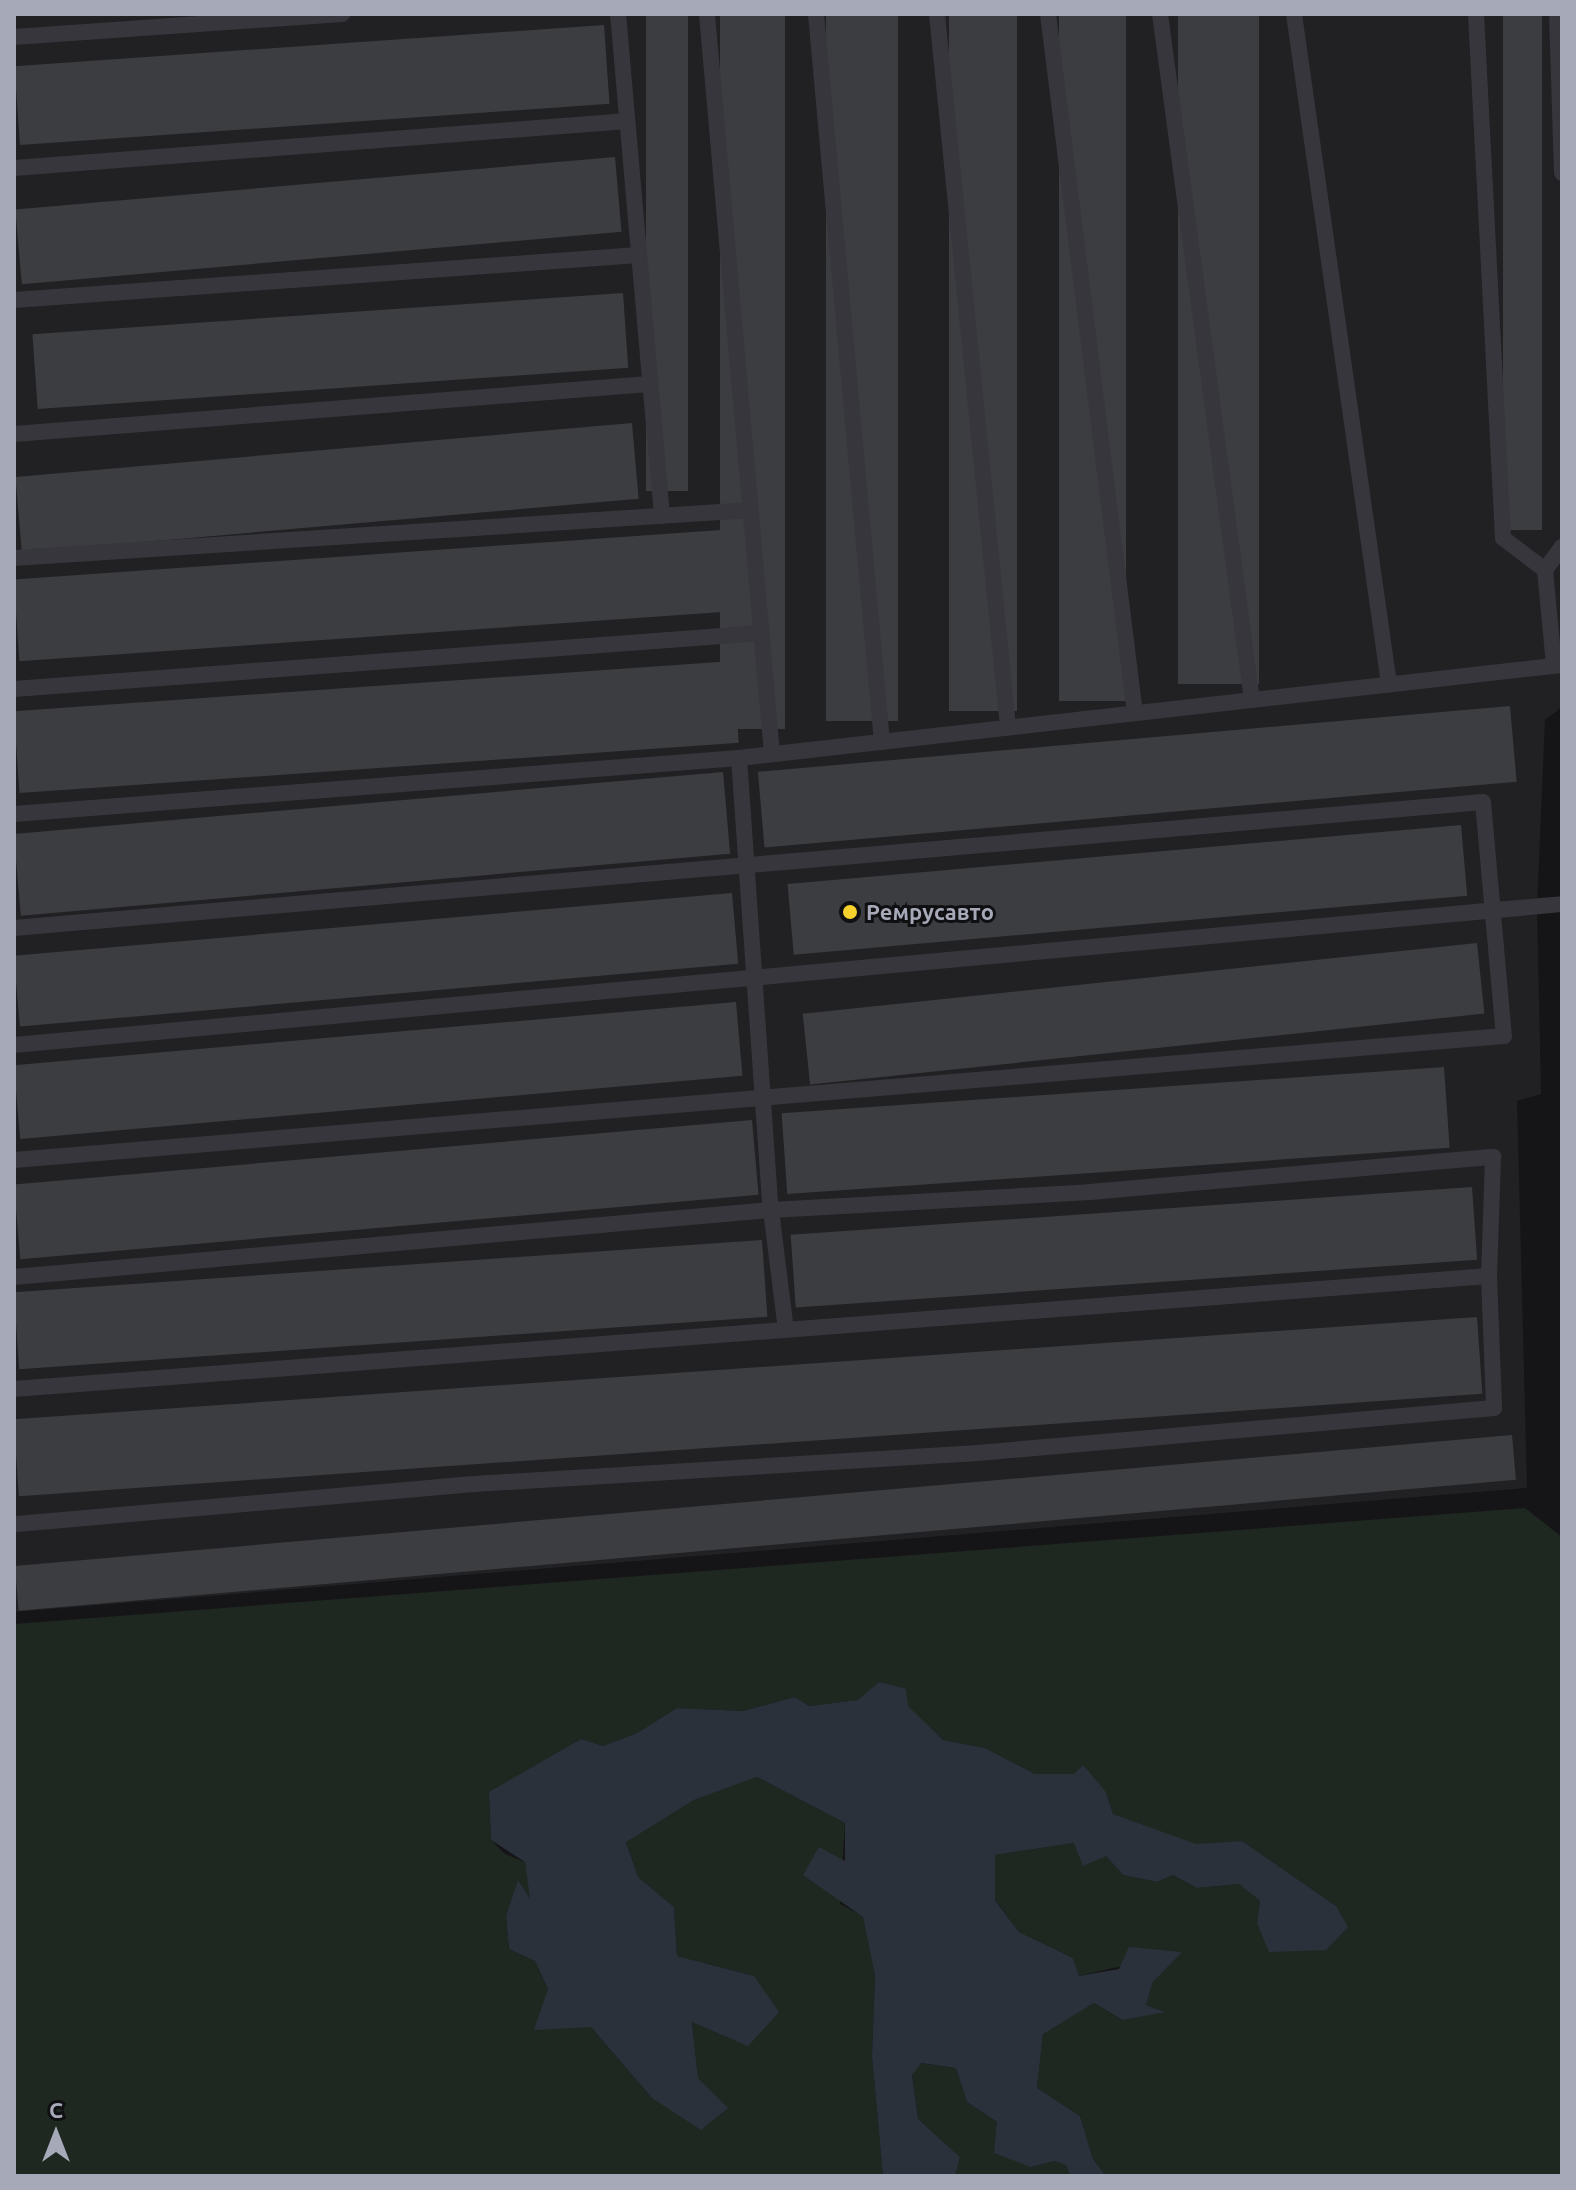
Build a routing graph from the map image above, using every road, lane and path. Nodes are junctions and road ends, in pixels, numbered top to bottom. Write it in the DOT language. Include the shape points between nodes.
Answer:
graph roads {
  1 [pos="342,14"];
  2 [pos="618,14"];
  3 [pos="707,14"];
  4 [pos="816,14"];
  5 [pos="937,14"];
  6 [pos="1048,14"];
  7 [pos="1160,14"];
  8 [pos="1294,14"];
  9 [pos="1476,14"];
  10 [pos="1557,14"];
  11 [pos="14,37"];
  12 [pos="627,121"];
  13 [pos="14,168"];
  14 [pos="1562,173"];
  15 [pos="638,255"];
  16 [pos="14,300"];
  17 [pos="649,384"];
  18 [pos="14,434"];
  19 [pos="750,510"];
  20 [pos="662,516"];
  21 [pos="1562,547"];
  22 [pos="14,558"];
  23 [pos="1545,570"];
  24 [pos="762,633"];
  25 [pos="1558,665"];
  26 [pos="1389,684"];
  27 [pos="14,689"];
  28 [pos="1252,700"];
  29 [pos="1135,713"];
  30 [pos="1008,727"];
  31 [pos="882,742"];
  32 [pos="772,754"];
  33 [pos="739,758"];
  34 [pos="14,814"];
  35 [pos="746,868"];
  36 [pos="1562,904"];
  37 [pos="1493,910"];
  38 [pos="14,928"];
  39 [pos="754,974"];
  40 [pos="14,1045"];
  41 [pos="763,1099"];
  42 [pos="14,1160"];
  43 [pos="771,1210"];
  44 [pos="1489,1276"];
  45 [pos="14,1277"];
  46 [pos="786,1330"];
  47 [pos="14,1389"];
  48 [pos="14,1524"];
  1 -- 11 [label="lane"];
  2 -- 12 [label="lane"];
  3 -- 19 [label="lane"];
  4 -- 31 [label="lane"];
  5 -- 30 [label="lane"];
  6 -- 29 [label="lane"];
  7 -- 28 [label="lane"];
  8 -- 26 [label="lane"];
  9 -- 23 [label="lane" via="1503,538"];
  10 -- 14 [label="lane"];
  12 -- 13 [label="lane"];
  12 -- 15 [label="lane"];
  15 -- 16 [label="lane"];
  15 -- 17 [label="lane"];
  17 -- 18 [label="lane"];
  17 -- 20 [label="lane"];
  19 -- 20 [label="lane"];
  19 -- 24 [label="lane"];
  20 -- 22 [label="lane"];
  21 -- 23 [label="lane"];
  23 -- 25 [label="lane"];
  24 -- 27 [label="lane"];
  24 -- 32 [label="lane"];
  25 -- 26 [label="lane"];
  26 -- 28 [label="lane"];
  28 -- 29 [label="lane"];
  29 -- 30 [label="lane"];
  30 -- 31 [label="lane"];
  31 -- 32 [label="lane"];
  32 -- 33 [label="lane"];
  33 -- 34 [label="lane"];
  33 -- 35 [label="lane"];
  35 -- 37 [label="lane" via="1483,802"];
  35 -- 38 [label="lane"];
  35 -- 39 [label="lane"];
  36 -- 37 [label="lane"];
  37 -- 39 [label="lane"];
  37 -- 41 [label="lane" via="1504,1036"];
  39 -- 40 [label="lane"];
  39 -- 41 [label="lane"];
  41 -- 42 [label="lane"];
  41 -- 43 [label="lane"];
  43 -- 44 [label="lane" via="1090,1192 1493,1157"];
  43 -- 45 [label="lane"];
  43 -- 46 [label="lane"];
  44 -- 46 [label="lane"];
  44 -- 48 [label="lane" via="1494,1408 978,1453 474,1484"];
  46 -- 47 [label="lane"];
}
